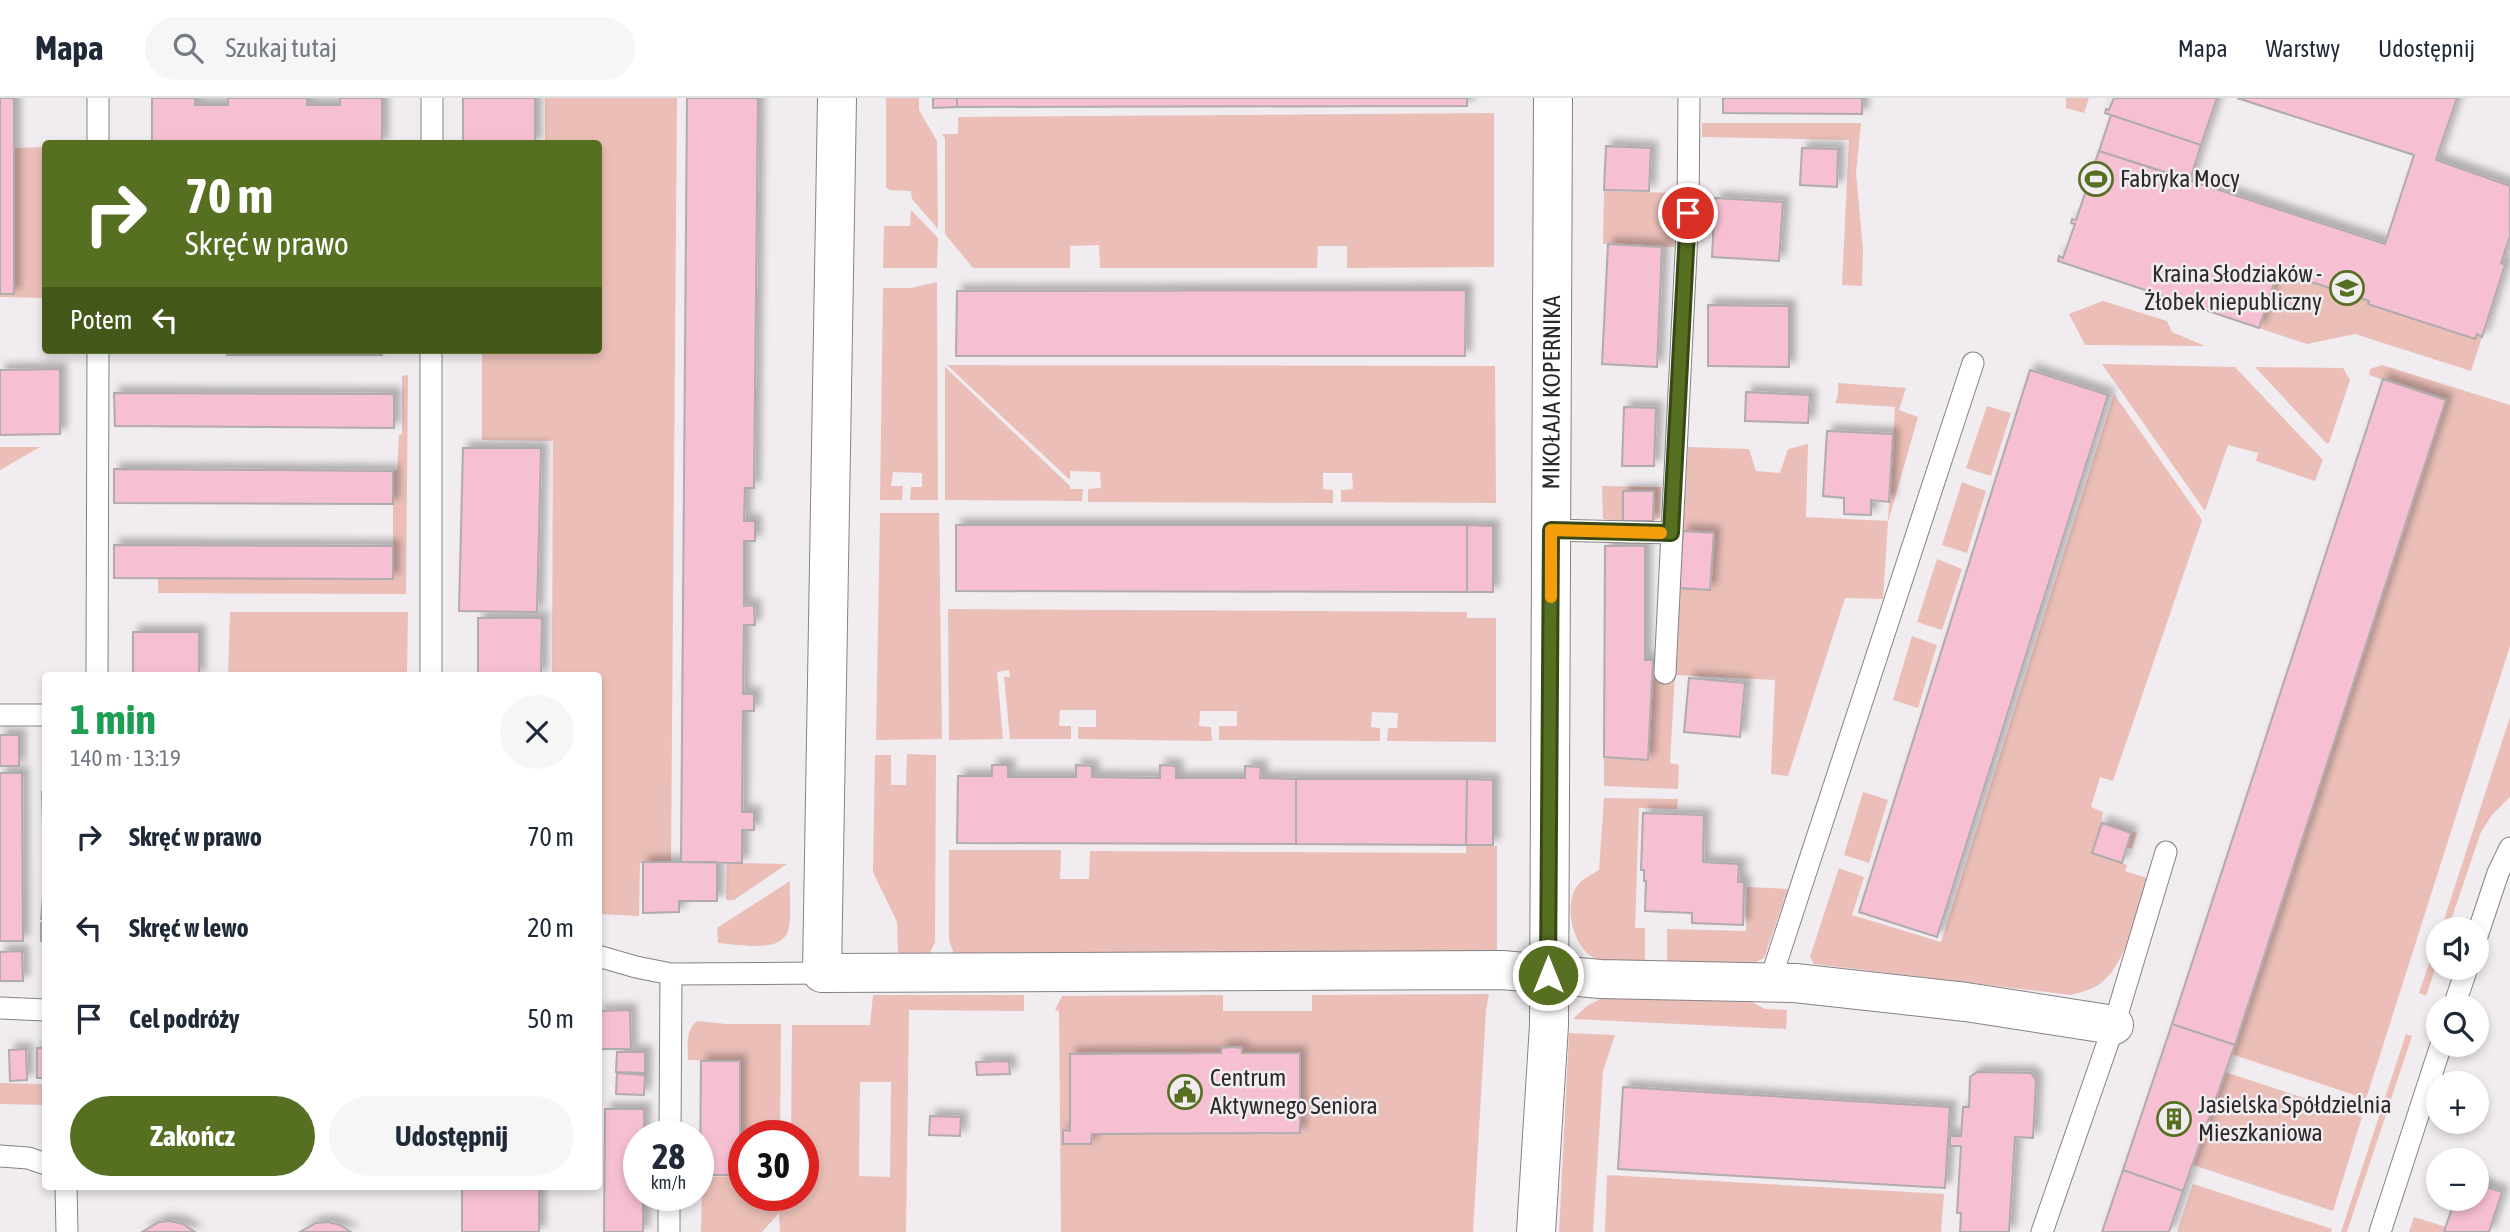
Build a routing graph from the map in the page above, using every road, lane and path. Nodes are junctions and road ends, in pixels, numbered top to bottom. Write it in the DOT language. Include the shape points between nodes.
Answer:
graph roads {
  1 [pos="98,98"];
  2 [pos="432,98"];
  3 [pos="837,98"];
  4 [pos="1553,98"];
  5 [pos="1689,98"];
  6 [pos="98,140"];
  7 [pos="432,140"];
  8 [pos="98,354"];
  9 [pos="431,354"];
  10 [pos="1973,363"];
  11 [pos="1551,530"];
  12 [pos="1671,533"];
  13 [pos="97,672"];
  14 [pos="431,672"];
  15 [pos="1665,673"];
  16 [pos="0,715"];
  17 [pos="42,715"];
  18 [pos="2510,848"];
  19 [pos="2166,852"];
  20 [pos="2483,917"];
  21 [pos="602,957"];
  22 [pos="822,973"];
  23 [pos="671,974"];
  24 [pos="1548,975"];
  25 [pos="1770,981"];
  26 [pos="0,1008"];
  27 [pos="42,1010"];
  28 [pos="2114,1025"];
  29 [pos="2437,1057"];
  30 [pos="670,1120"];
  31 [pos="0,1156"];
  32 [pos="42,1163"];
  33 [pos="66,1190"];
  34 [pos="669,1211"];
  35 [pos="67,1232"];
  36 [pos="669,1232"];
  37 [pos="1536,1232"];
  38 [pos="2042,1232"];
  39 [pos="2380,1232"];
  1 -- 6 [label="lane"];
  2 -- 7 [label="lane"];
  3 -- 22 [label="street"];
  4 -- 11 [label="street, MIKOŁAJA KOPERNIKA"];
  5 -- 12 [label="lane" via="1688,227"];
  8 -- 13 [label="lane"];
  9 -- 14 [label="lane"];
  10 -- 25 [label="lane"];
  11 -- 12 [label="lane"];
  11 -- 24 [label="street, MIKOŁAJA KOPERNIKA"];
  12 -- 15 [label="lane"];
  16 -- 17 [label="lane"];
  18 -- 20 [label="lane"];
  19 -- 28 [label="lane"];
  21 -- 23 [label="lane"];
  22 -- 23 [label="lane"];
  22 -- 24 [label="street" via="1502,970"];
  23 -- 30 [label="lane"];
  24 -- 25 [label="street"];
  24 -- 37 [label="street, MIKOŁAJA KOPERNIKA"];
  25 -- 28 [label="street" via="1936,998"];
  26 -- 27 [label="lane"];
  28 -- 38 [label="lane"];
  29 -- 39 [label="lane"];
  31 -- 32 [label="lane"];
  33 -- 35 [label="lane"];
  34 -- 36 [label="lane"];
}
